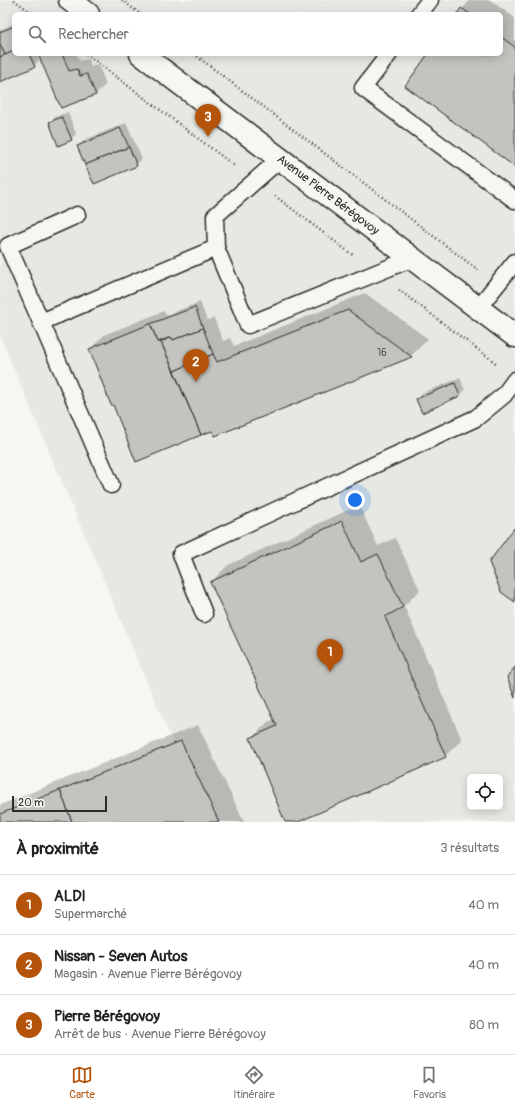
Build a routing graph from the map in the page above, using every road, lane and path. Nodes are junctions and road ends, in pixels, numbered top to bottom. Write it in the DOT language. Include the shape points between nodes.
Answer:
graph roads {
  1 [pos="14,0"];
  2 [pos="70,0"];
  3 [pos="122,0"];
  4 [pos="430,0"];
  5 [pos="29,12"];
  6 [pos="85,12"];
  7 [pos="137,12"];
  8 [pos="421,12"];
  9 [pos="89,56"];
  10 [pos="144,56"];
  11 [pos="197,56"];
  12 [pos="387,56"];
  13 [pos="280,159"];
  14 [pos="255,181"];
  15 [pos="515,200"];
  16 [pos="77,215"];
  17 [pos="216,248"];
  18 [pos="412,258"];
  19 [pos="515,262"];
  20 [pos="377,273"];
  21 [pos="497,285"];
  22 [pos="478,308"];
  23 [pos="41,322"];
  24 [pos="515,336"];
  25 [pos="503,368"];
  26 [pos="515,380"];
  27 [pos="111,485"];
  28 [pos="204,614"];
  1 -- 5 [label="path"];
  2 -- 6 [label="main road"];
  3 -- 7 [label="path"];
  4 -- 8 [label="lane"];
  9 -- 14 [label="path"];
  10 -- 13 [label="main road, Avenue Pierre Bérégovoy"];
  11 -- 21 [label="path"];
  12 -- 15 [label="lane" via="363,88"];
  13 -- 14 [label="lane"];
  13 -- 18 [label="main road, Avenue Pierre Bérégovoy"];
  14 -- 17 [label="lane" via="215,216"];
  14 -- 20 [label="path"];
  16 -- 23 [label="lane" via="8,246"];
  17 -- 20 [label="lane" via="248,325"];
  17 -- 23 [label="lane"];
  18 -- 20 [label="lane"];
  18 -- 22 [label="main road, Avenue Pierre Bérégovoy"];
  19 -- 21 [label="lane"];
  20 -- 25 [label="path"];
  21 -- 22 [label="lane"];
  22 -- 24 [label="main road, Avenue Pierre Bérégovoy"];
  23 -- 27 [label="lane"];
  26 -- 28 [label="lane" via="504,395 476,418 181,554"];
}
